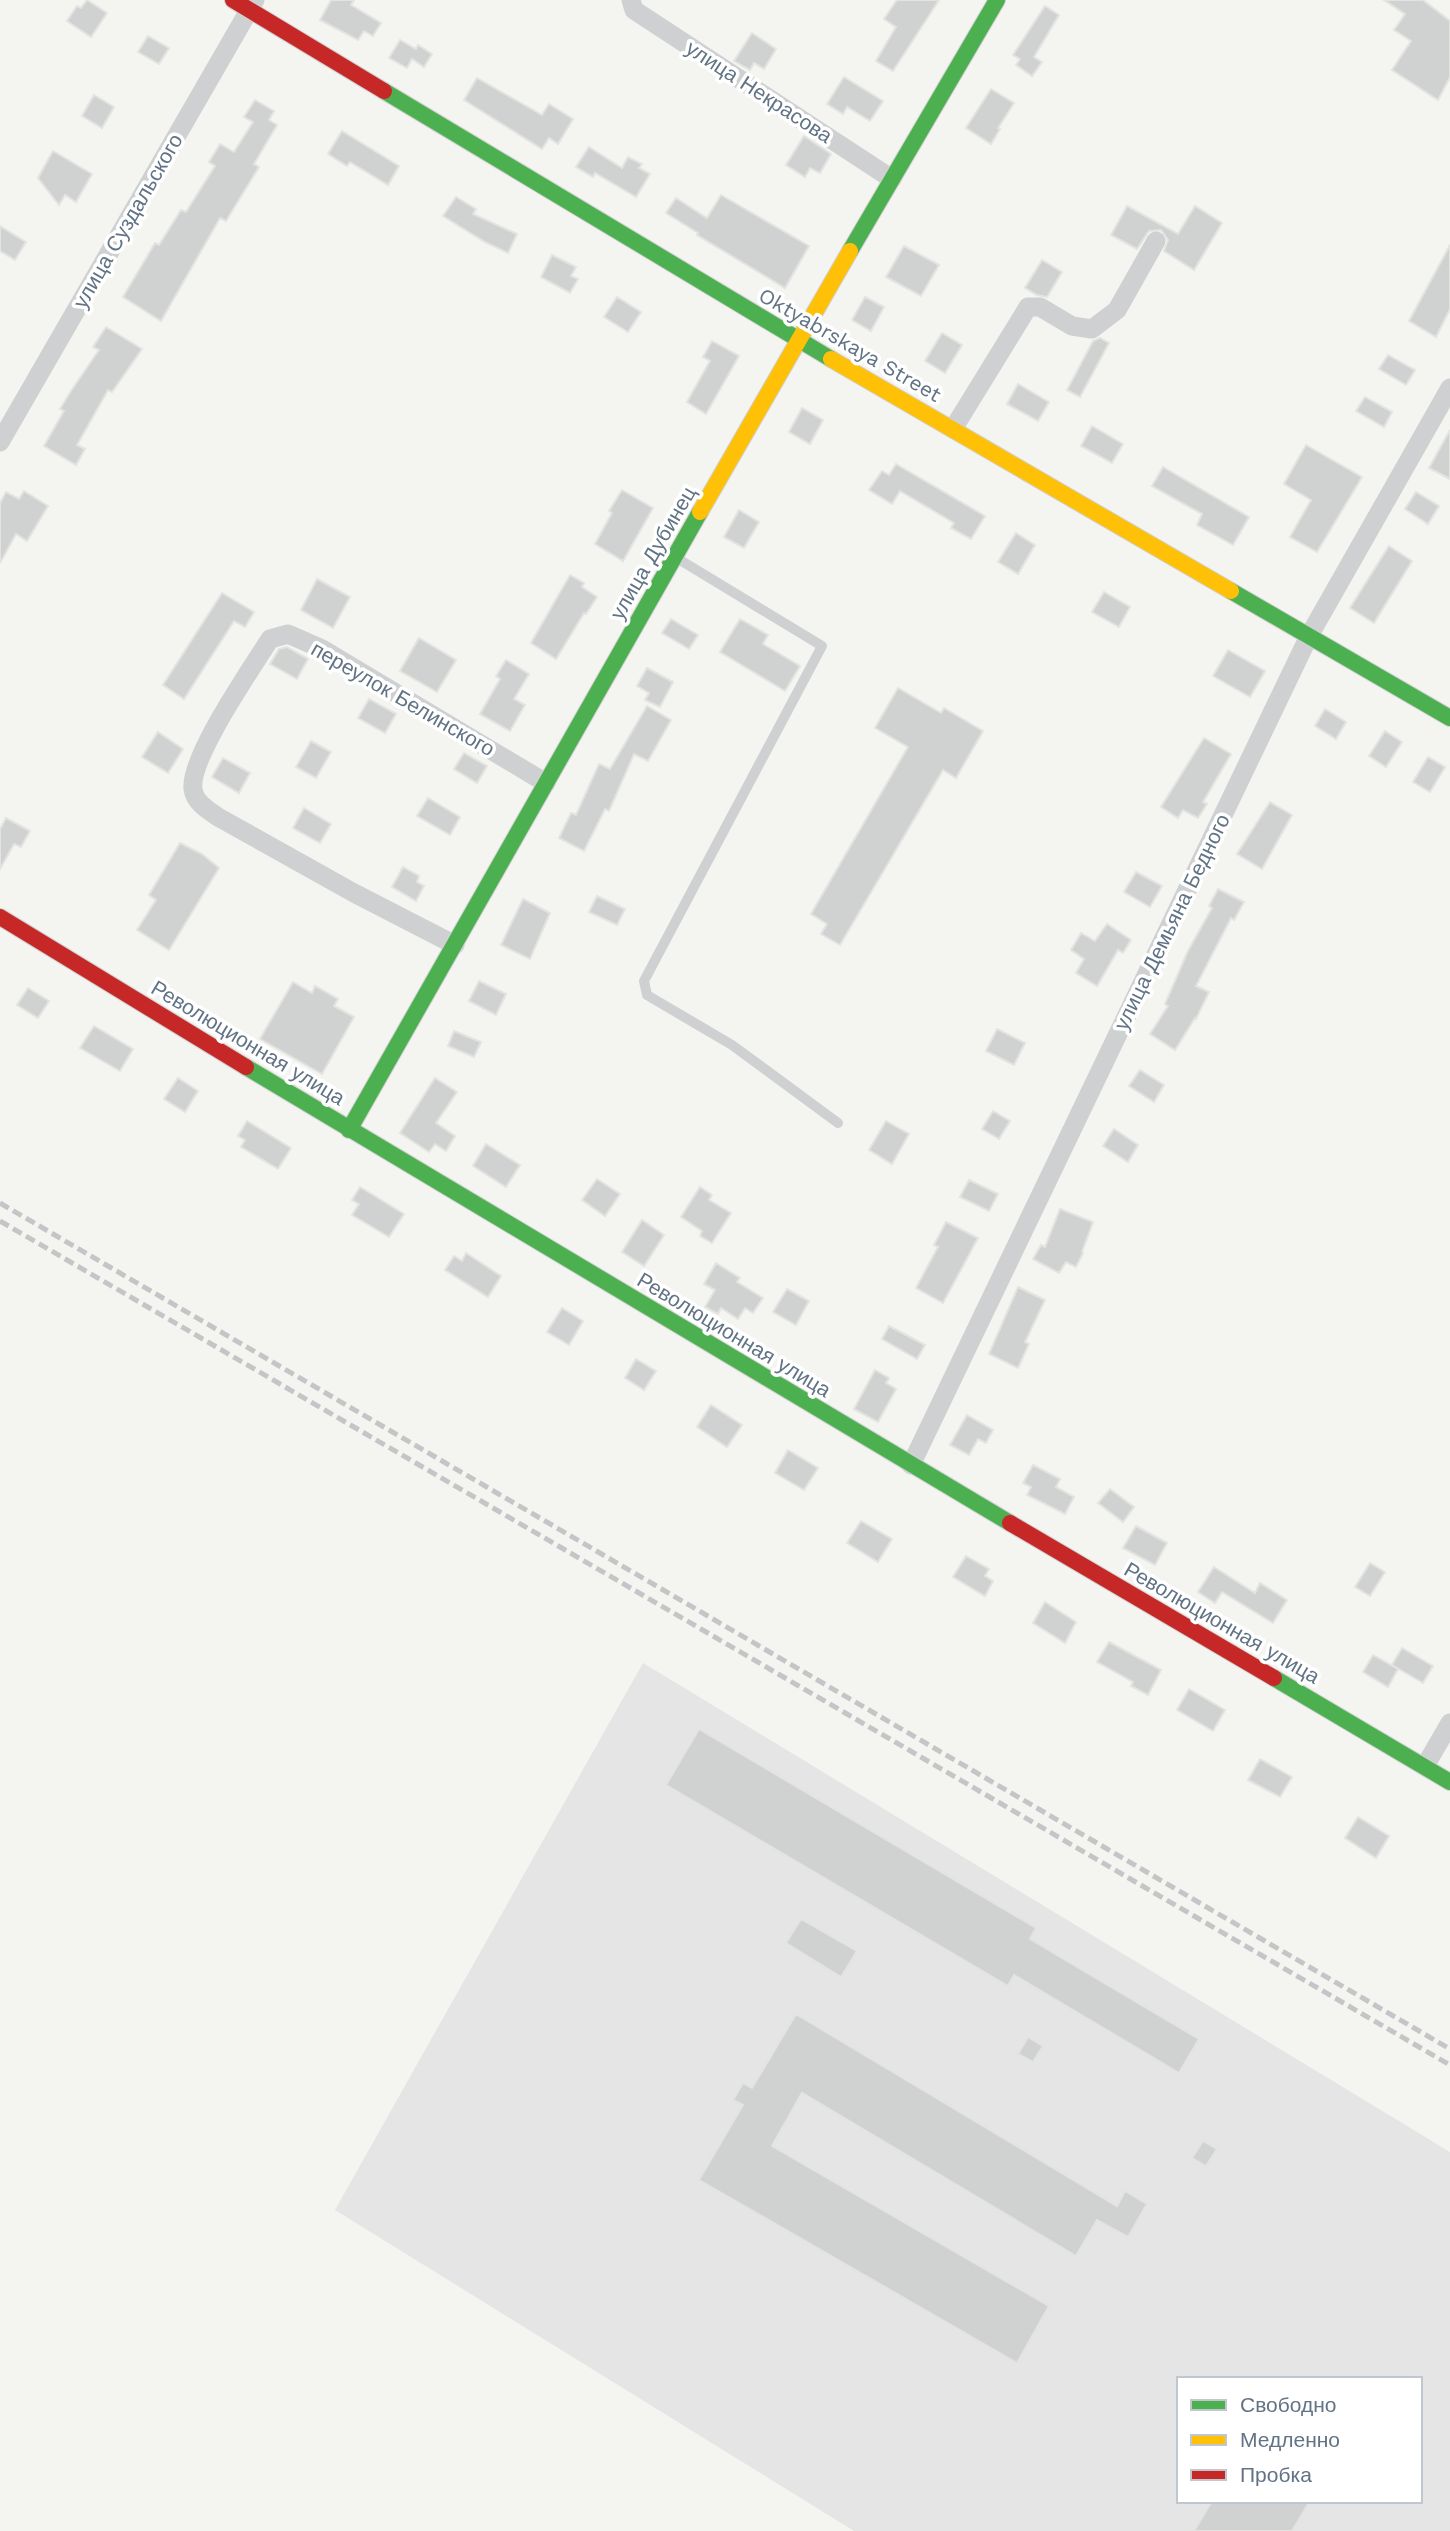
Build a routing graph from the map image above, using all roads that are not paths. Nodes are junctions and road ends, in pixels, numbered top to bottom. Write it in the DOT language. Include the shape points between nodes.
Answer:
graph roads {
  1 [pos="631,0"];
  2 [pos="997,0"];
  3 [pos="246,3"];
  4 [pos="892,179"];
  5 [pos="1156,241"];
  6 [pos="798,340"];
  7 [pos="1450,388"];
  8 [pos="953,429"];
  9 [pos="0,442"];
  10 [pos="675,556"];
  11 [pos="1309,635"];
  12 [pos="1450,718"];
  13 [pos="546,783"];
  14 [pos="0,917"];
  15 [pos="455,945"];
  16 [pos="838,1123"];
  17 [pos="349,1130"];
  18 [pos="911,1465"];
  19 [pos="1450,1723"];
  20 [pos="1425,1766"];
  21 [pos="1450,1782"];
  1 -- 4 [label="street, улица Некрасова" via="634,10"];
  2 -- 4 [label="street, улица Дубинец"];
  3 -- 6 [label="street, Oktyabrskaya Street"];
  3 -- 9 [label="street, улица Суздальского"];
  4 -- 6 [label="street, улица Дубинец"];
  5 -- 8 [label="street" via="1117,310 1092,329 1072,326 1040,307 1028,307"];
  6 -- 8 [label="street, Oktyabrskaya Street"];
  6 -- 10 [label="street, улица Дубинец"];
  7 -- 11 [label="street, улица Демьяна Бедного"];
  8 -- 11 [label="street, Oktyabrskaya Street"];
  10 -- 13 [label="street, улица Дубинец"];
  10 -- 16 [label="lane" via="822,646 644,981 647,995 732,1045"];
  11 -- 12 [label="street, Oktyabrskaya Street"];
  11 -- 18 [label="street, улица Демьяна Бедного"];
  13 -- 15 [label="street, улица Дубинец"];
  13 -- 15 [label="street, переулок Белинского" via="322,649 288,634 270,639 215,731 196,765 193,789 198,802 309,868"];
  14 -- 17 [label="street, Революционная улица"];
  15 -- 17 [label="street, улица Дубинец"];
  17 -- 18 [label="street, Революционная улица"];
  18 -- 20 [label="street, Революционная улица"];
  19 -- 20 [label="street"];
  20 -- 21 [label="street, Революционная улица"];
}
